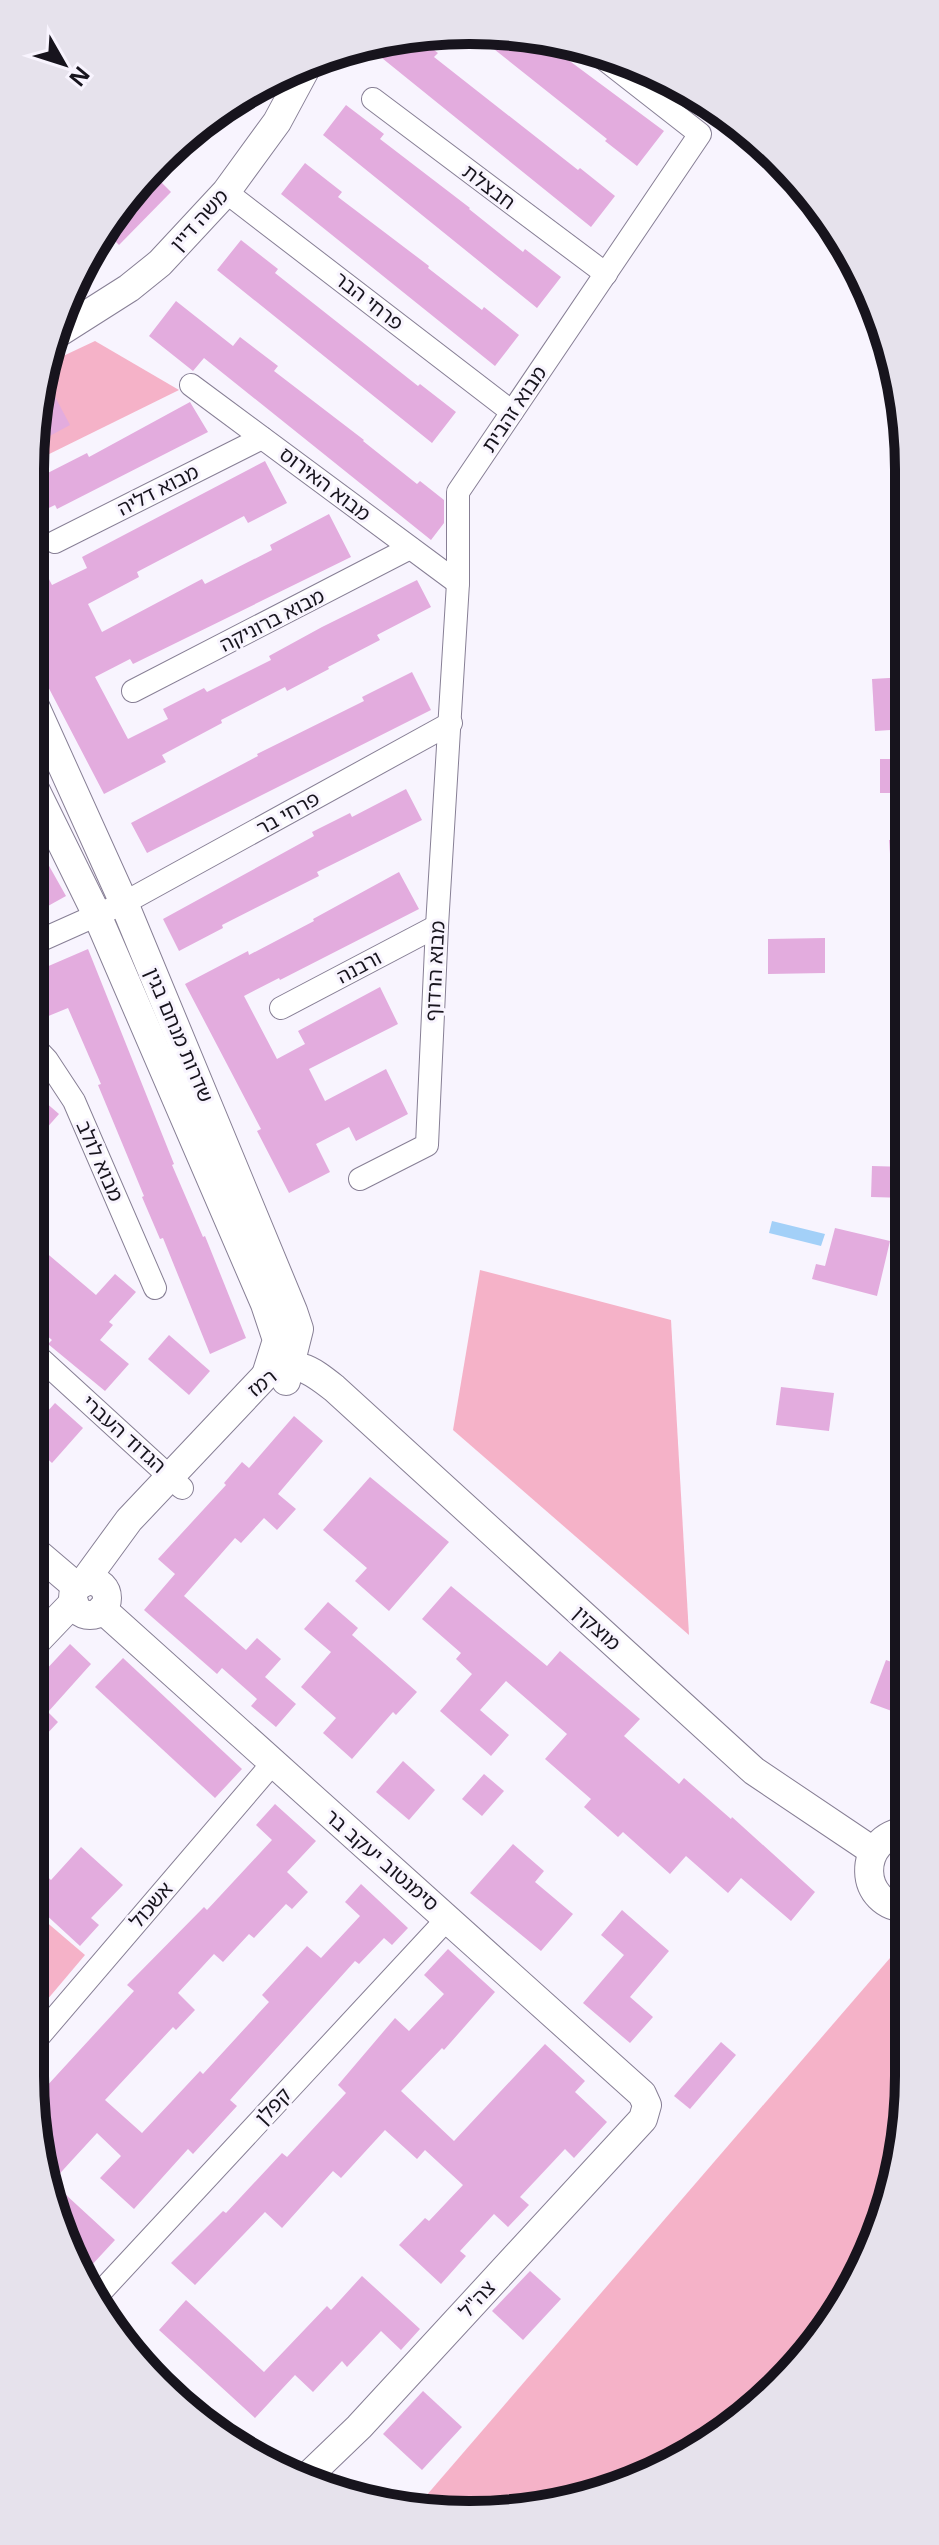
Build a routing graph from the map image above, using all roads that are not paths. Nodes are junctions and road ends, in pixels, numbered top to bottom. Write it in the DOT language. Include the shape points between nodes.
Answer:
graph roads {
  1 [pos="621,72"];
  2 [pos="300,79"];
  3 [pos="373,99"];
  4 [pos="226,192"];
  5 [pos="606,274"];
  6 [pos="69,326"];
  7 [pos="191,385"];
  8 [pos="512,412"];
  9 [pos="262,438"];
  10 [pos="55,542"];
  11 [pos="410,548"];
  12 [pos="458,583"];
  13 [pos="133,691"];
  14 [pos="451,723"];
  15 [pos="44,726"];
  16 [pos="44,807"];
  17 [pos="124,903"];
  18 [pos="97,915"];
  19 [pos="437,926"];
  20 [pos="44,939"];
  21 [pos="281,1008"];
  22 [pos="44,1057"];
  23 [pos="360,1179"];
  24 [pos="155,1288"];
  25 [pos="44,1362"];
  26 [pos="281,1374"];
  27 [pos="334,1388"];
  28 [pos="176,1482"];
  29 [pos="44,1558"];
  30 [pos="88,1594"];
  31 [pos="44,1635"];
  32 [pos="272,1764"];
  33 [pos="895,1833"];
  34 [pos="873,1851"];
  35 [pos="895,1906"];
  36 [pos="448,1918"];
  37 [pos="44,2031"];
  38 [pos="643,2119"];
  39 [pos="102,2290"];
  40 [pos="313,2471"];
  1 -- 5 [label="street, מבוא זהבית" via="700,134"];
  2 -- 4 [label="street, משה דיין" via="277,122"];
  3 -- 5 [label="street, חבצלת"];
  4 -- 6 [label="street, משה דיין" via="160,263"];
  4 -- 8 [label="street, פרחי הבר"];
  5 -- 8 [label="street, מבוא זהבית"];
  7 -- 9 [label="street, מבוא האירוס"];
  8 -- 12 [label="street, מבוא זהבית" via="458,492"];
  9 -- 10 [label="street, מבוא דליה"];
  9 -- 11 [label="street, מבוא האירוס"];
  11 -- 12 [label="street, מבוא האירוס"];
  11 -- 13 [label="street, מבוא ברוניקה"];
  12 -- 14 [label="street, מבוא זהבית"];
  14 -- 17 [label="street, פרחי בר"];
  14 -- 19 [label="street, מבוא הרדוף"];
  15 -- 17 [label="street, שדרות מנחם בגין"];
  16 -- 18 [label="street, שדרות מנחם בגין"];
  17 -- 18 [label="street, פרחי בר"];
  17 -- 26 [label="street, שדרות מנחם בגין" via="299,1329"];
  18 -- 20 [label="street, פרחי בר"];
  18 -- 26 [label="street, שדרות מנחם בגין" via="274,1327"];
  19 -- 21 [label="street, ורבנה"];
  19 -- 23 [label="street, מבוא הרדוף" via="427,1145"];
  22 -- 24 [label="street, מבוא לולב" via="74,1101"];
  25 -- 28 [label="street, הגדוד העברי"];
  26 -- 27 [label="street, רמז"];
  26 -- 28 [label="street, רמז" via="276,1387"];
  27 -- 34 [label="street, מוצקין" via="754,1771"];
  28 -- 30 [label="street, רמז" via="148,1525"];
  29 -- 30 [label="street, סימנטוב יעקב בר"];
  30 -- 31 [label="street, רמז"];
  30 -- 32 [label="street, סימנטוב יעקב בר"];
  32 -- 36 [label="street, סימנטוב יעקב בר"];
  32 -- 37 [label="street, אשכול"];
  33 -- 34 [label="street"];
  34 -- 35 [label="street" via="869,1877 874,1890"];
  36 -- 38 [label="street, סימנטוב יעקב בר" via="642,2094 647,2105"];
  36 -- 39 [label="street, קפלן"];
  38 -- 40 [label="street, צה\"ל"];
}
